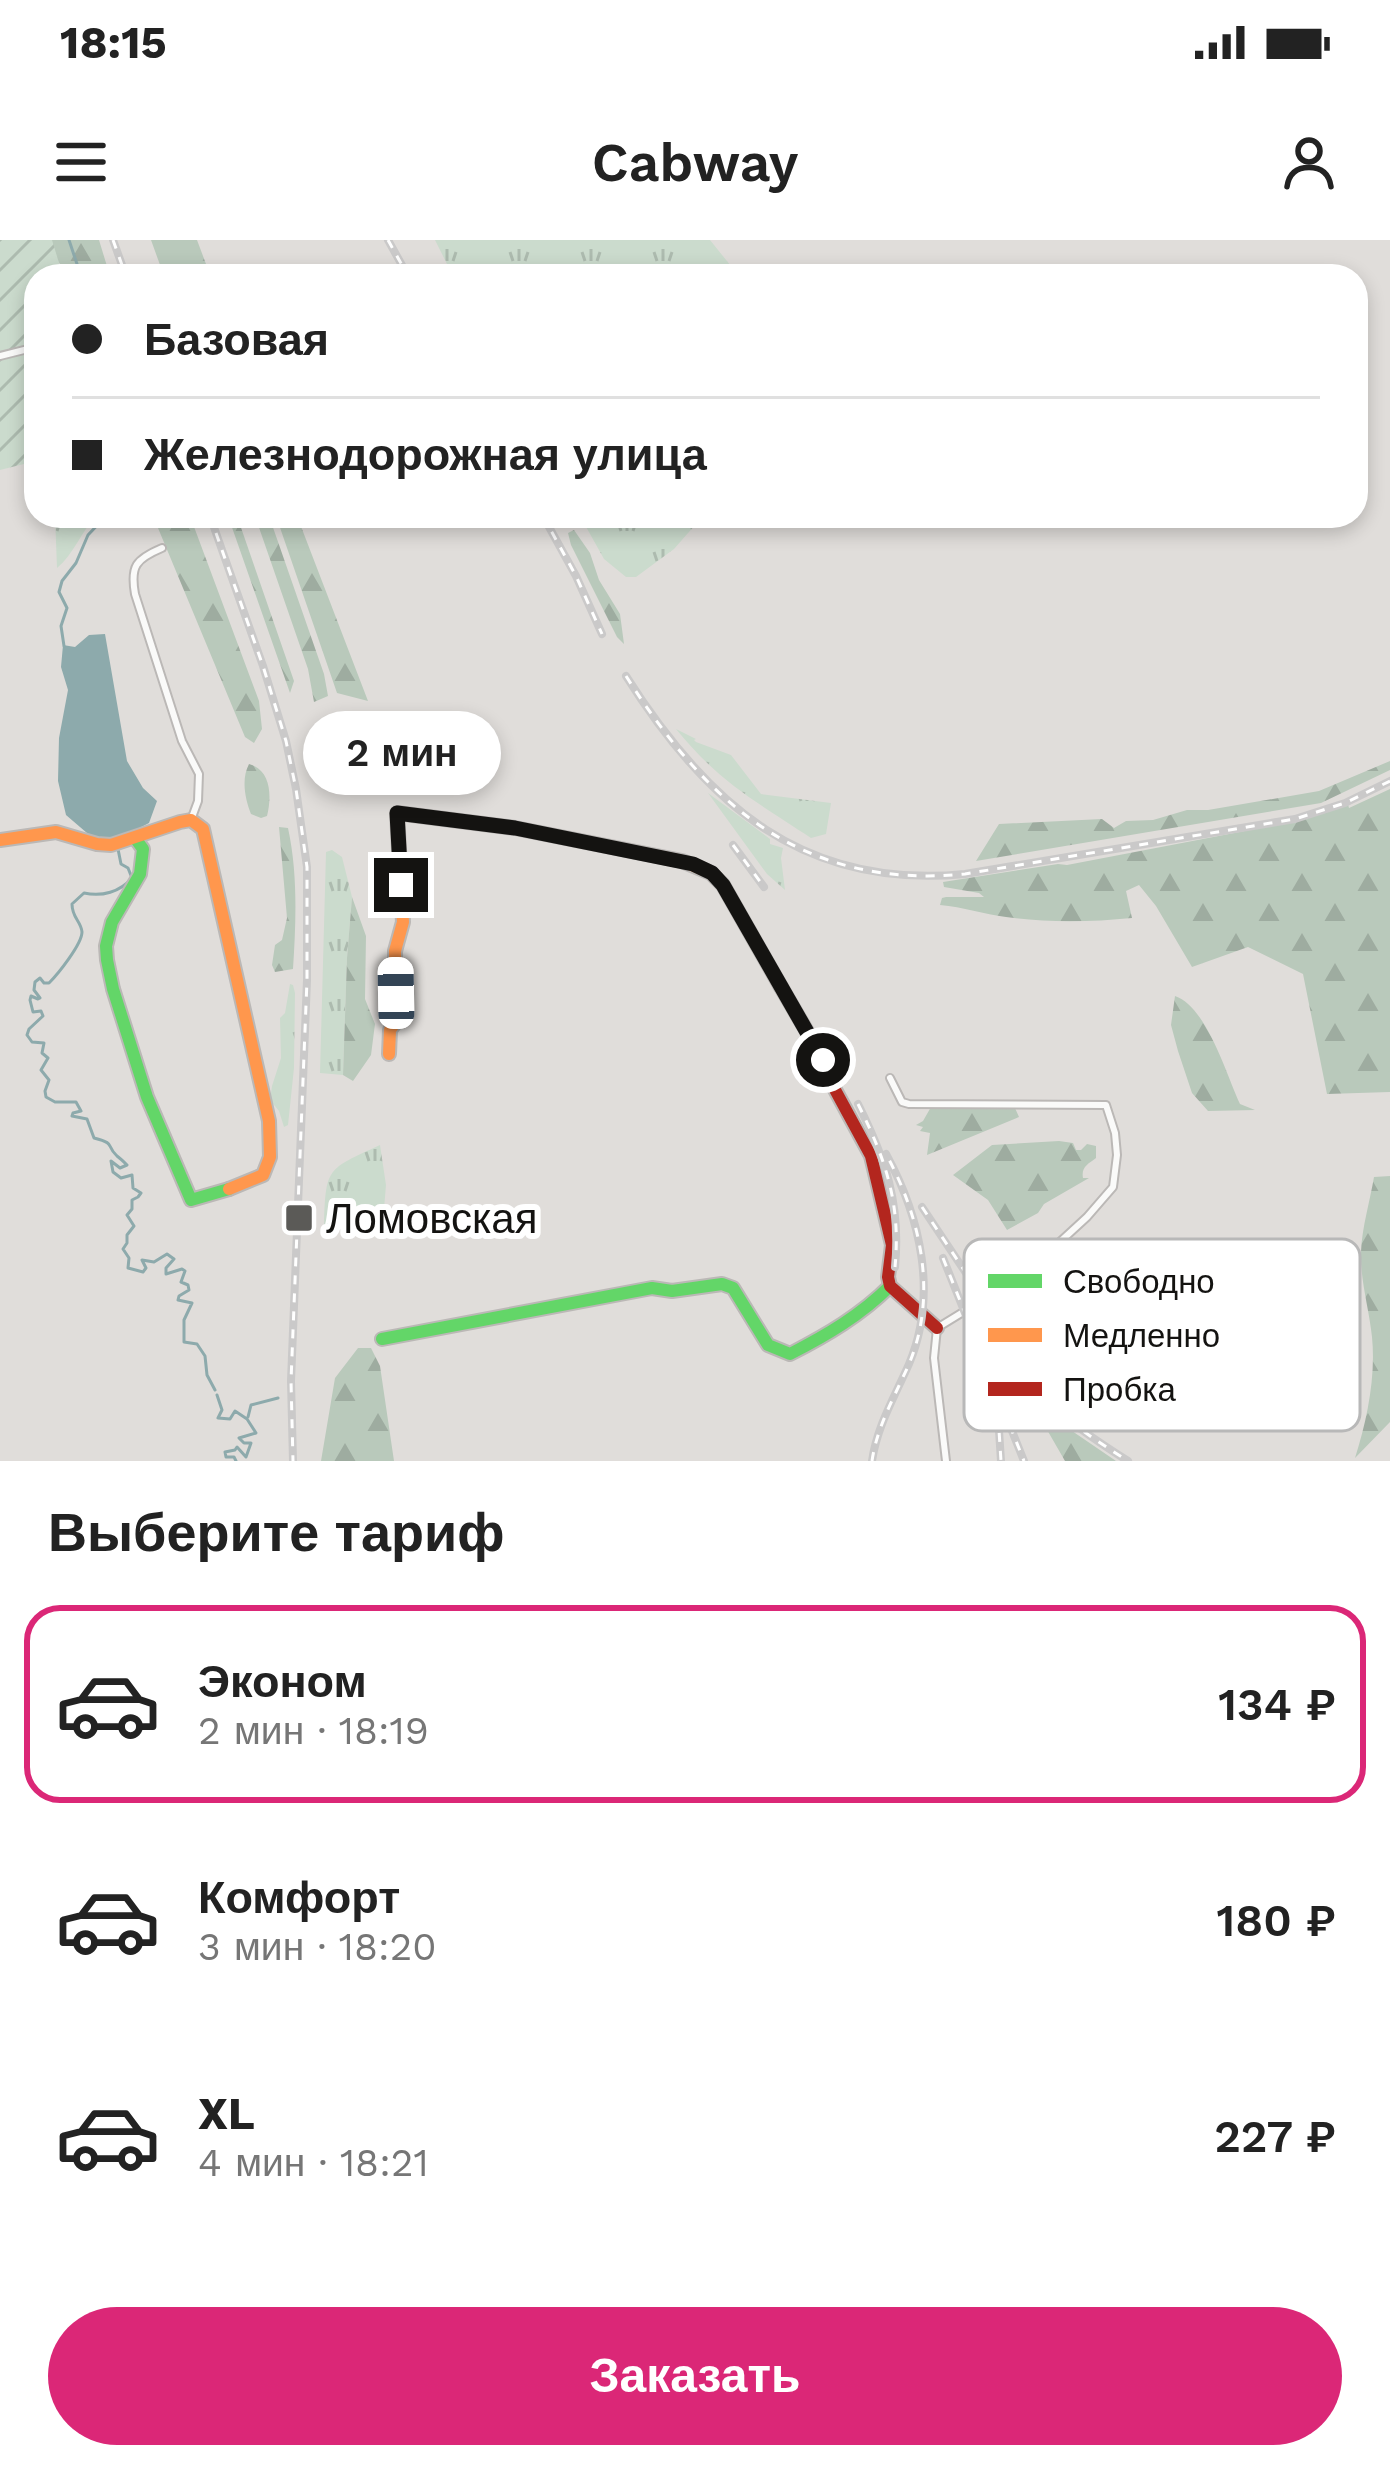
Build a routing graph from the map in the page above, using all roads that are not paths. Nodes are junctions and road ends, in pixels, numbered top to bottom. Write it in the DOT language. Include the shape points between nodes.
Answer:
graph roads {
  1 [pos="161,548"];
  2 [pos="191,820"];
  3 [pos="135,838"];
  4 [pos="0,840"];
  5 [pos="389,1054"];
  6 [pos="890,1078"];
  7 [pos="1062,1239"];
  8 [pos="890,1286"];
  9 [pos="964,1312"];
  10 [pos="937,1328"];
  11 [pos="382,1339"];
  12 [pos="946,1461"];
  1 -- 2 [label="street" via="131,575 199,774"];
  2 -- 3 [label="street"];
  2 -- 3 [label="street" via="203,829 270,1157 263,1175 191,1200 150,1105 107,952 107,934 141,871"];
  3 -- 4 [label="street" via="99,846 61,832"];
  5 -- 8 [label="street" via="403,922 397,813 515,828 705,869 816,1047 872,1156 892,1245"];
  6 -- 7 [label="street" via="909,1104 1106,1105 1115,1133 1114,1187"];
  8 -- 10 [label="street"];
  8 -- 11 [label="street" via="790,1354 767,1345 733,1288 722,1284 652,1288"];
  9 -- 10 [label="street"];
  10 -- 12 [label="street"];
}
